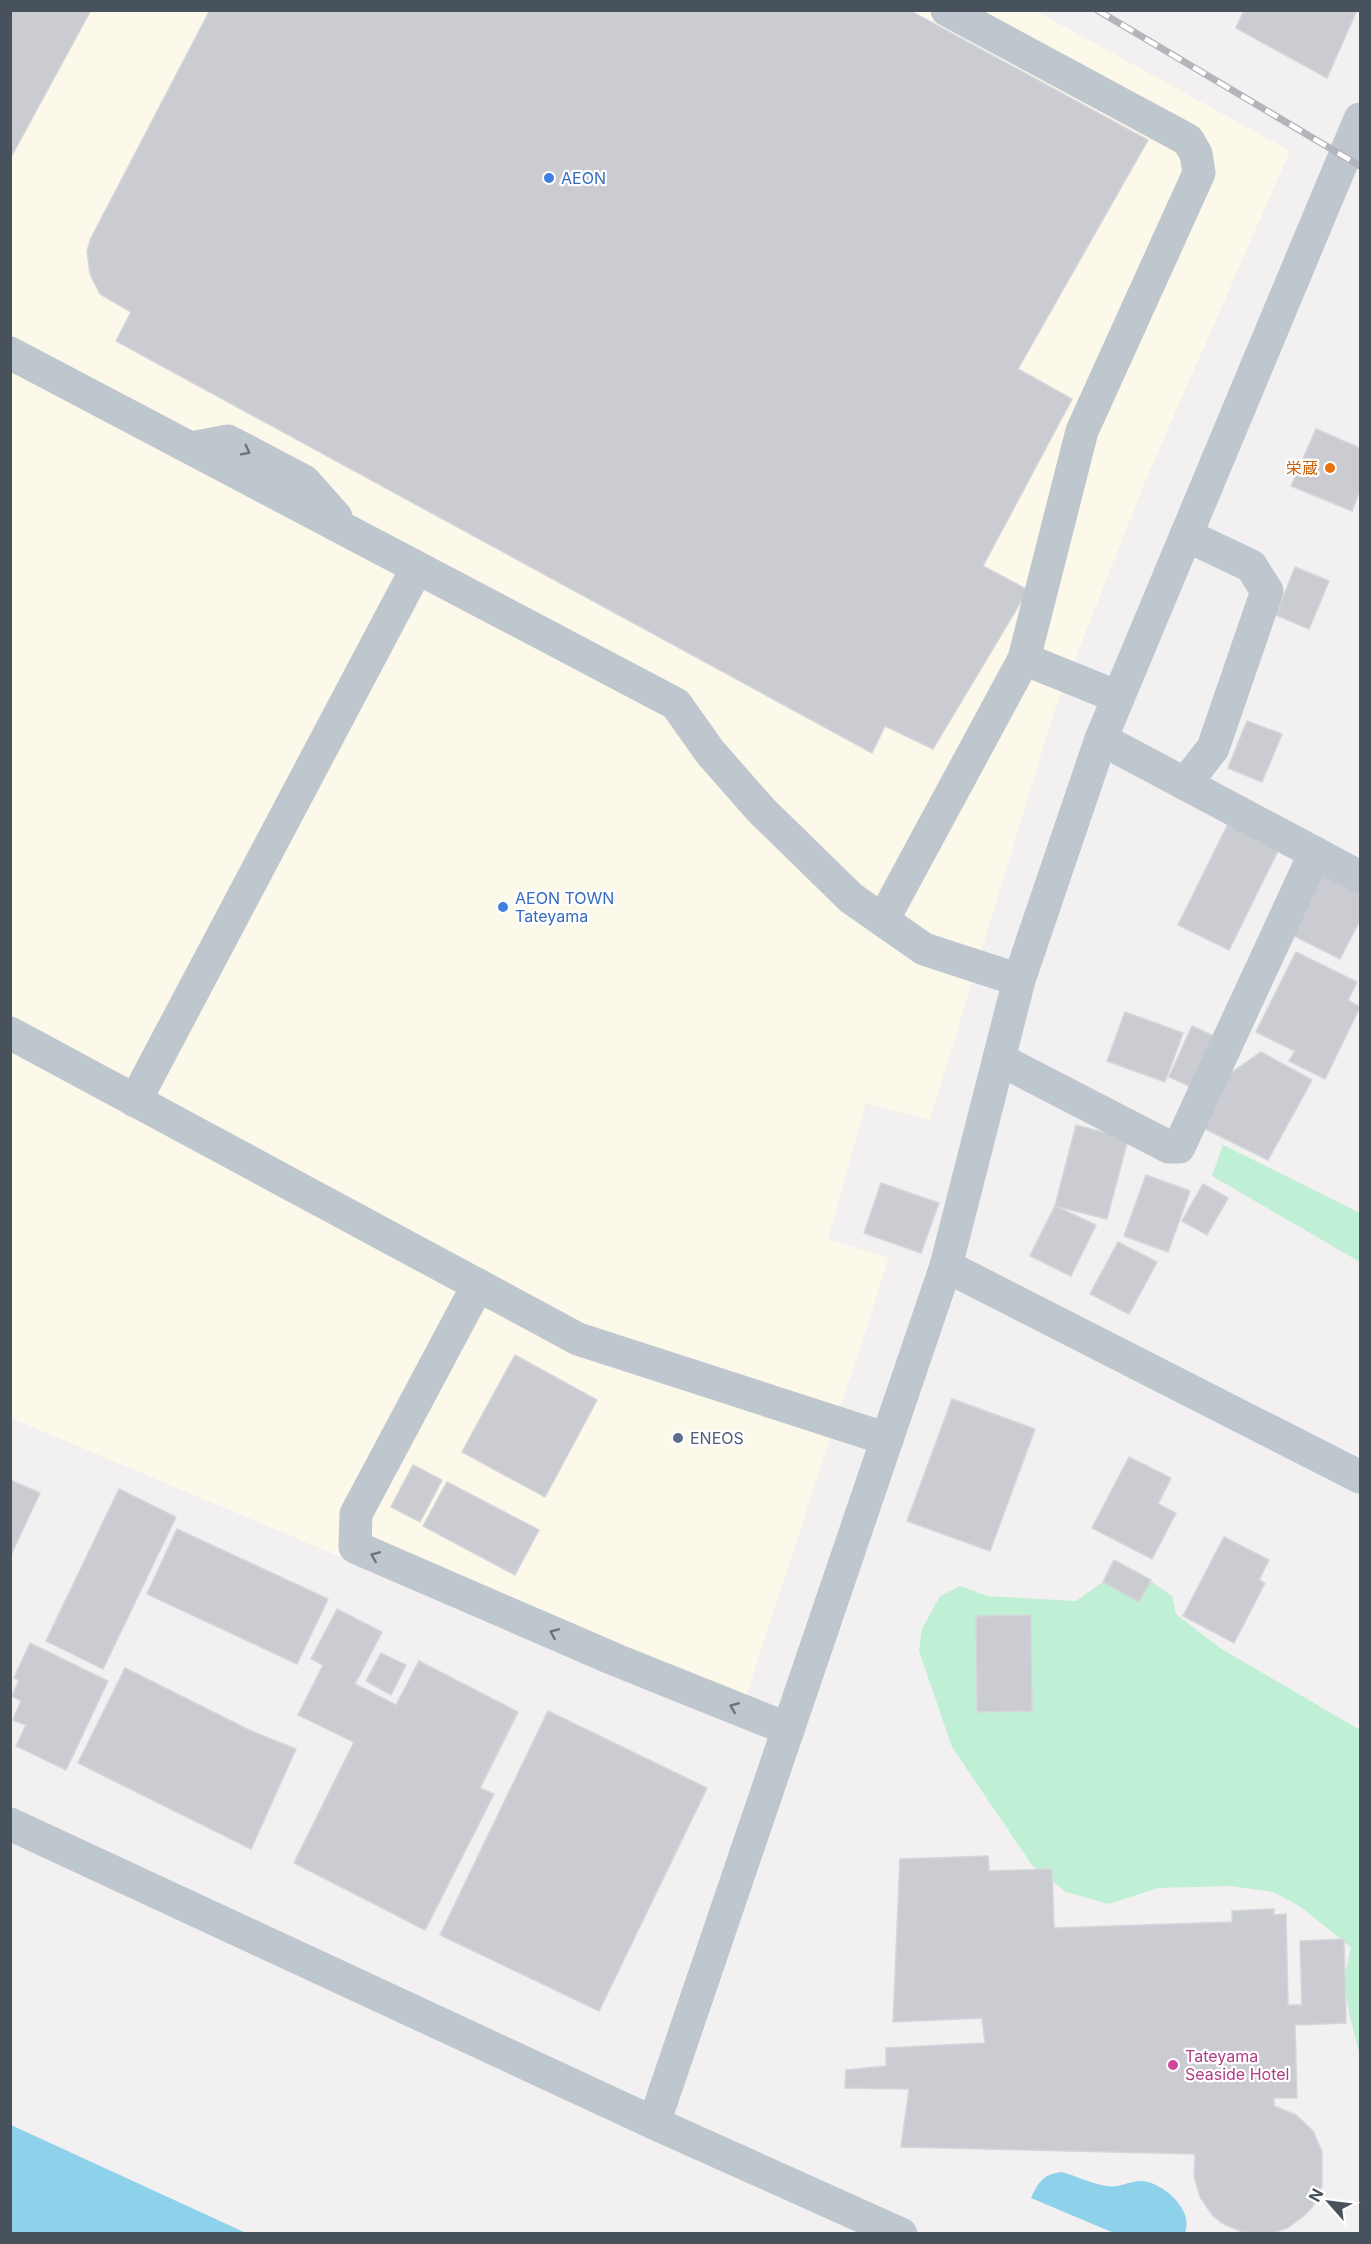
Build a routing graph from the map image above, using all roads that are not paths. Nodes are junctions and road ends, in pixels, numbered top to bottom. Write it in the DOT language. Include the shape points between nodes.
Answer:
graph roads {
  1 [pos="947,10"];
  2 [pos="1360,120"];
  3 [pos="10,353"];
  4 [pos="1186,535"];
  5 [pos="417,568"];
  6 [pos="1024,659"];
  7 [pos="1118,697"];
  8 [pos="1101,739"];
  9 [pos="1185,784"];
  10 [pos="1315,853"];
  11 [pos="1360,877"];
  12 [pos="883,920"];
  13 [pos="1019,980"];
  14 [pos="10,1033"];
  15 [pos="999,1059"];
  16 [pos="135,1101"];
  17 [pos="946,1266"];
  18 [pos="478,1285"];
  19 [pos="887,1439"];
  20 [pos="1360,1477"];
  21 [pos="788,1729"];
  22 [pos="10,1824"];
  23 [pos="654,2123"];
  24 [pos="901,2234"];
  1 -- 6 [label="street" via="1188,140 1196,154 1199,173 1082,431"];
  2 -- 4 [label="street"];
  3 -- 5 [label="street" via="191,448 228,441 304,481 349,532"];
  4 -- 7 [label="street"];
  4 -- 9 [label="street" via="1251,566 1267,591 1213,748"];
  5 -- 12 [label="street" via="676,704 710,752 761,810 833,882"];
  5 -- 16 [label="street"];
  6 -- 7 [label="street"];
  6 -- 12 [label="street"];
  7 -- 8 [label="street"];
  8 -- 9 [label="street"];
  8 -- 13 [label="street"];
  9 -- 10 [label="street"];
  10 -- 11 [label="street"];
  10 -- 15 [label="street" via="1179,1147 1169,1147"];
  12 -- 13 [label="street" via="924,949"];
  13 -- 15 [label="street"];
  14 -- 16 [label="street"];
  15 -- 17 [label="street"];
  16 -- 18 [label="street"];
  17 -- 19 [label="street"];
  17 -- 20 [label="street"];
  18 -- 19 [label="street" via="578,1339"];
  21 -- 18 [label="street, one-way" via="616,1660 355,1547 356,1514"];
  19 -- 21 [label="street"];
  21 -- 23 [label="street"];
  22 -- 23 [label="street"];
  23 -- 24 [label="street"];
}
